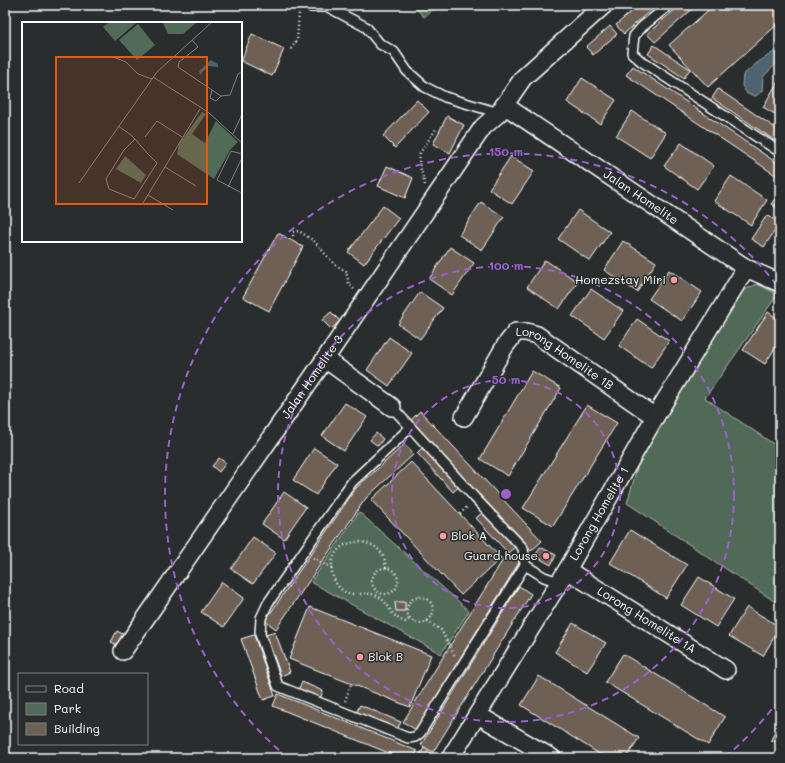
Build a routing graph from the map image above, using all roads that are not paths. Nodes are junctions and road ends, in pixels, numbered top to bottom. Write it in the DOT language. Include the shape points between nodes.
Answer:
graph roads {
  1 [pos="307,5"];
  2 [pos="604,5"];
  3 [pos="669,5"];
  4 [pos="501,109"];
  5 [pos="780,152"];
  6 [pos="746,268"];
  7 [pos="780,283"];
  8 [pos="325,359"];
  9 [pos="392,407"];
  10 [pos="464,417"];
  11 [pos="655,417"];
  12 [pos="411,427"];
  13 [pos="525,566"];
  14 [pos="563,576"];
  15 [pos="123,652"];
  16 [pos="726,670"];
  17 [pos="478,715"];
  18 [pos="451,757"];
  19 [pos="552,758"];
  1 -- 4 [label="lane" via="328,7 366,27 380,44 394,52 407,71 425,87 445,97"];
  2 -- 4 [label="street, Jalan Homelite 3" via="523,78"];
  3 -- 5 [label="lane" via="634,36 632,53"];
  4 -- 6 [label="street, Jalan Homelite"];
  4 -- 8 [label="street, Jalan Homelite 3" via="483,127"];
  6 -- 7 [label="street, Jalan Homelite"];
  6 -- 11 [label="street, Lorong Homelite 1"];
  8 -- 9 [label="street"];
  8 -- 15 [label="street, Jalan Homelite 3"];
  9 -- 12 [label="lane"];
  10 -- 11 [label="street, Lorong Homelite 1B" via="505,346 516,332 526,332 536,336"];
  11 -- 14 [label="street, Lorong Homelite 1"];
  12 -- 13 [label="lane" via="523,548"];
  12 -- 13 [label="lane" via="352,482 268,603 261,618 260,634 278,686 408,738 415,737 420,733"];
  13 -- 14 [label="lane" via="544,577"];
  14 -- 16 [label="street, Lorong Homelite 1A"];
  14 -- 17 [label="street, Lorong Homelite 1"];
  17 -- 18 [label="street, Lorong Homelite 1"];
  17 -- 19 [label="street"];
}
